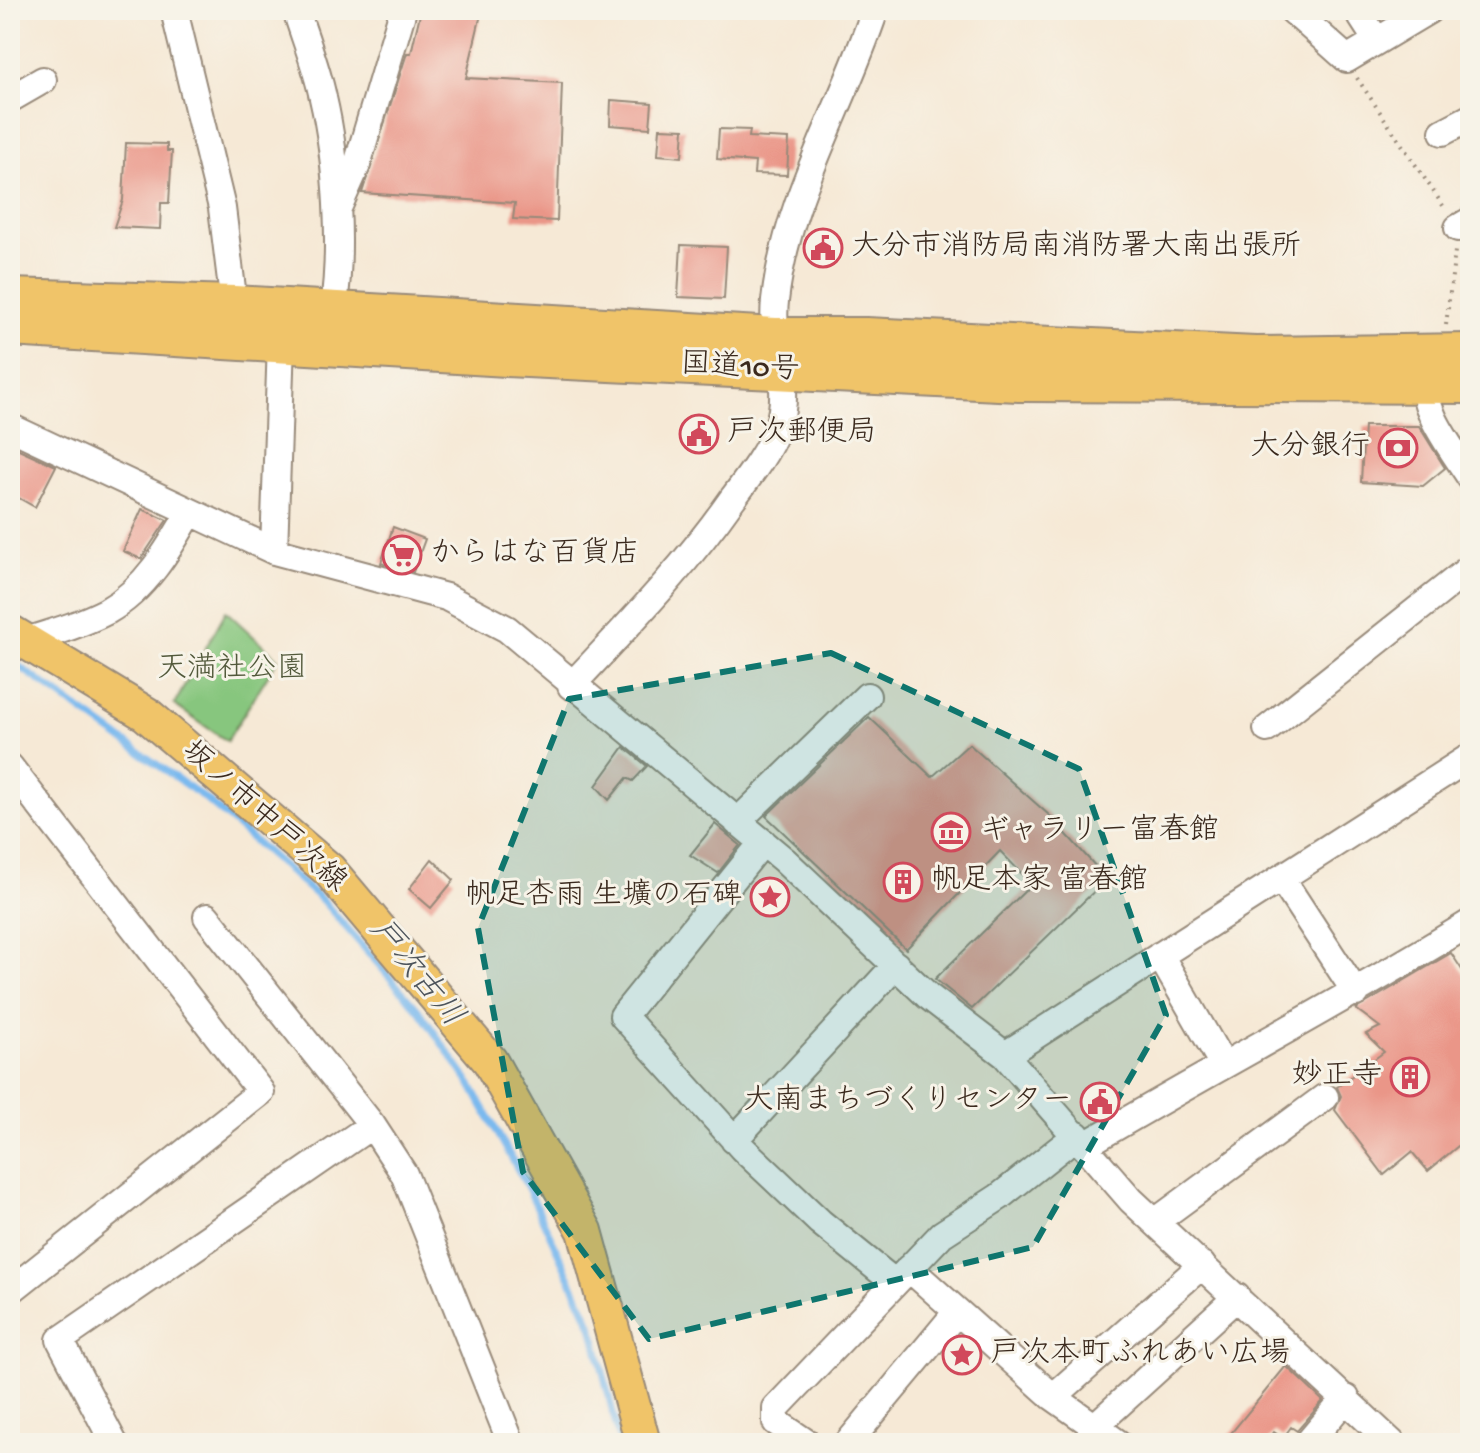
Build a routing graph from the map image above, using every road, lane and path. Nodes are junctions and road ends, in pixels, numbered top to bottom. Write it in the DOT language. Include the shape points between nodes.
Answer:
graph roads {
  1 [pos="174,10"];
  2 [pos="296,10"];
  3 [pos="403,10"];
  4 [pos="875,10"];
  5 [pos="1292,10"];
  6 [pos="1357,10"];
  7 [pos="1429,10"];
  8 [pos="1377,41"];
  9 [pos="1340,52"];
  10 [pos="43,80"];
  11 [pos="10,99"];
  12 [pos="1470,118"];
  13 [pos="1443,132"];
  14 [pos="337,209"];
  15 [pos="1464,225"];
  16 [pos="10,298"];
  17 [pos="234,305"];
  18 [pos="333,311"];
  19 [pos="10,327"];
  20 [pos="281,341"];
  21 [pos="778,354"];
  22 [pos="1439,362"];
  23 [pos="1470,384"];
  24 [pos="10,427"];
  25 [pos="1470,477"];
  26 [pos="190,512"];
  27 [pos="274,551"];
  28 [pos="1470,568"];
  29 [pos="15,640"];
  30 [pos="571,686"];
  31 [pos="867,696"];
  32 [pos="1267,729"];
  33 [pos="1470,757"];
  34 [pos="10,767"];
  35 [pos="737,822"];
  36 [pos="763,842"];
  37 [pos="1281,878"];
  38 [pos="207,917"];
  39 [pos="1470,923"];
  40 [pos="1160,955"];
  41 [pos="896,965"];
  42 [pos="1356,993"];
  43 [pos="1005,1055"];
  44 [pos="1222,1063"];
  45 [pos="1325,1097"];
  46 [pos="372,1125"];
  47 [pos="734,1140"];
  48 [pos="1081,1140"];
  49 [pos="1155,1222"];
  50 [pos="1202,1265"];
  51 [pos="902,1275"];
  52 [pos="10,1291"];
  53 [pos="1237,1297"];
  54 [pos="956,1313"];
  55 [pos="1053,1397"];
  56 [pos="1346,1398"];
  57 [pos="1095,1426"];
  58 [pos="114,1443"];
  59 [pos="511,1443"];
  60 [pos="643,1443"];
  61 [pos="807,1443"];
  62 [pos="848,1443"];
  63 [pos="1118,1443"];
  64 [pos="1308,1443"];
  65 [pos="1392,1443"];
  1 -- 17 [label="street" via="222,208"];
  2 -- 14 [label="street" via="324,98"];
  3 -- 14 [label="street" via="357,165"];
  4 -- 21 [label="street" via="797,211 775,302"];
  5 -- 9 [label="street"];
  6 -- 8 [label="street"];
  7 -- 8 [label="street"];
  8 -- 9 [label="street" via="1347,59"];
  9 -- 15 [label="path"];
  10 -- 11 [label="street"];
  12 -- 13 [label="street"];
  14 -- 18 [label="street" via="339,278"];
  15 -- 22 [label="path"];
  16 -- 17 [label="highway, 国道10号"];
  17 -- 18 [label="highway, 国道10号"];
  18 -- 21 [label="highway, 国道10号"];
  19 -- 20 [label="highway, 国道10号"];
  20 -- 21 [label="highway, 国道10号"];
  20 -- 27 [label="street"];
  21 -- 22 [label="highway, 国道10号" via="866,337"];
  21 -- 30 [label="street" via="786,397 777,428 745,482 690,560"];
  22 -- 23 [label="highway, 国道10号"];
  22 -- 25 [label="street" via="1431,418"];
  24 -- 26 [label="street"];
  26 -- 27 [label="street"];
  26 -- 29 [label="street" via="166,555 107,610"];
  27 -- 30 [label="street" via="446,597 507,629"];
  28 -- 32 [label="street"];
  29 -- 60 [label="main road, 坂ノ市中戸次線" via="146,714 329,870 490,1061 585,1231"];
  30 -- 35 [label="street"];
  31 -- 35 [label="street"];
  33 -- 37 [label="street"];
  34 -- 52 [label="street" via="261,1092"];
  35 -- 36 [label="street"];
  36 -- 41 [label="street"];
  36 -- 47 [label="street" via="623,1016"];
  37 -- 40 [label="street"];
  37 -- 42 [label="street"];
  38 -- 46 [label="street"];
  39 -- 42 [label="street"];
  40 -- 43 [label="street"];
  40 -- 44 [label="street"];
  41 -- 43 [label="street"];
  41 -- 47 [label="street"];
  42 -- 44 [label="street"];
  43 -- 48 [label="street"];
  44 -- 48 [label="street"];
  45 -- 49 [label="street"];
  46 -- 58 [label="street" via="60,1340"];
  46 -- 59 [label="street" via="404,1174"];
  47 -- 51 [label="street" via="820,1222"];
  48 -- 49 [label="street"];
  48 -- 51 [label="street" via="942,1234"];
  49 -- 50 [label="street"];
  50 -- 53 [label="street"];
  50 -- 55 [label="street"];
  51 -- 54 [label="street"];
  51 -- 61 [label="street" via="776,1408 776,1422"];
  53 -- 56 [label="street"];
  53 -- 57 [label="street"];
  54 -- 55 [label="street"];
  54 -- 62 [label="street"];
  55 -- 57 [label="street"];
  56 -- 64 [label="street"];
  56 -- 65 [label="street"];
  57 -- 63 [label="street"];
}
